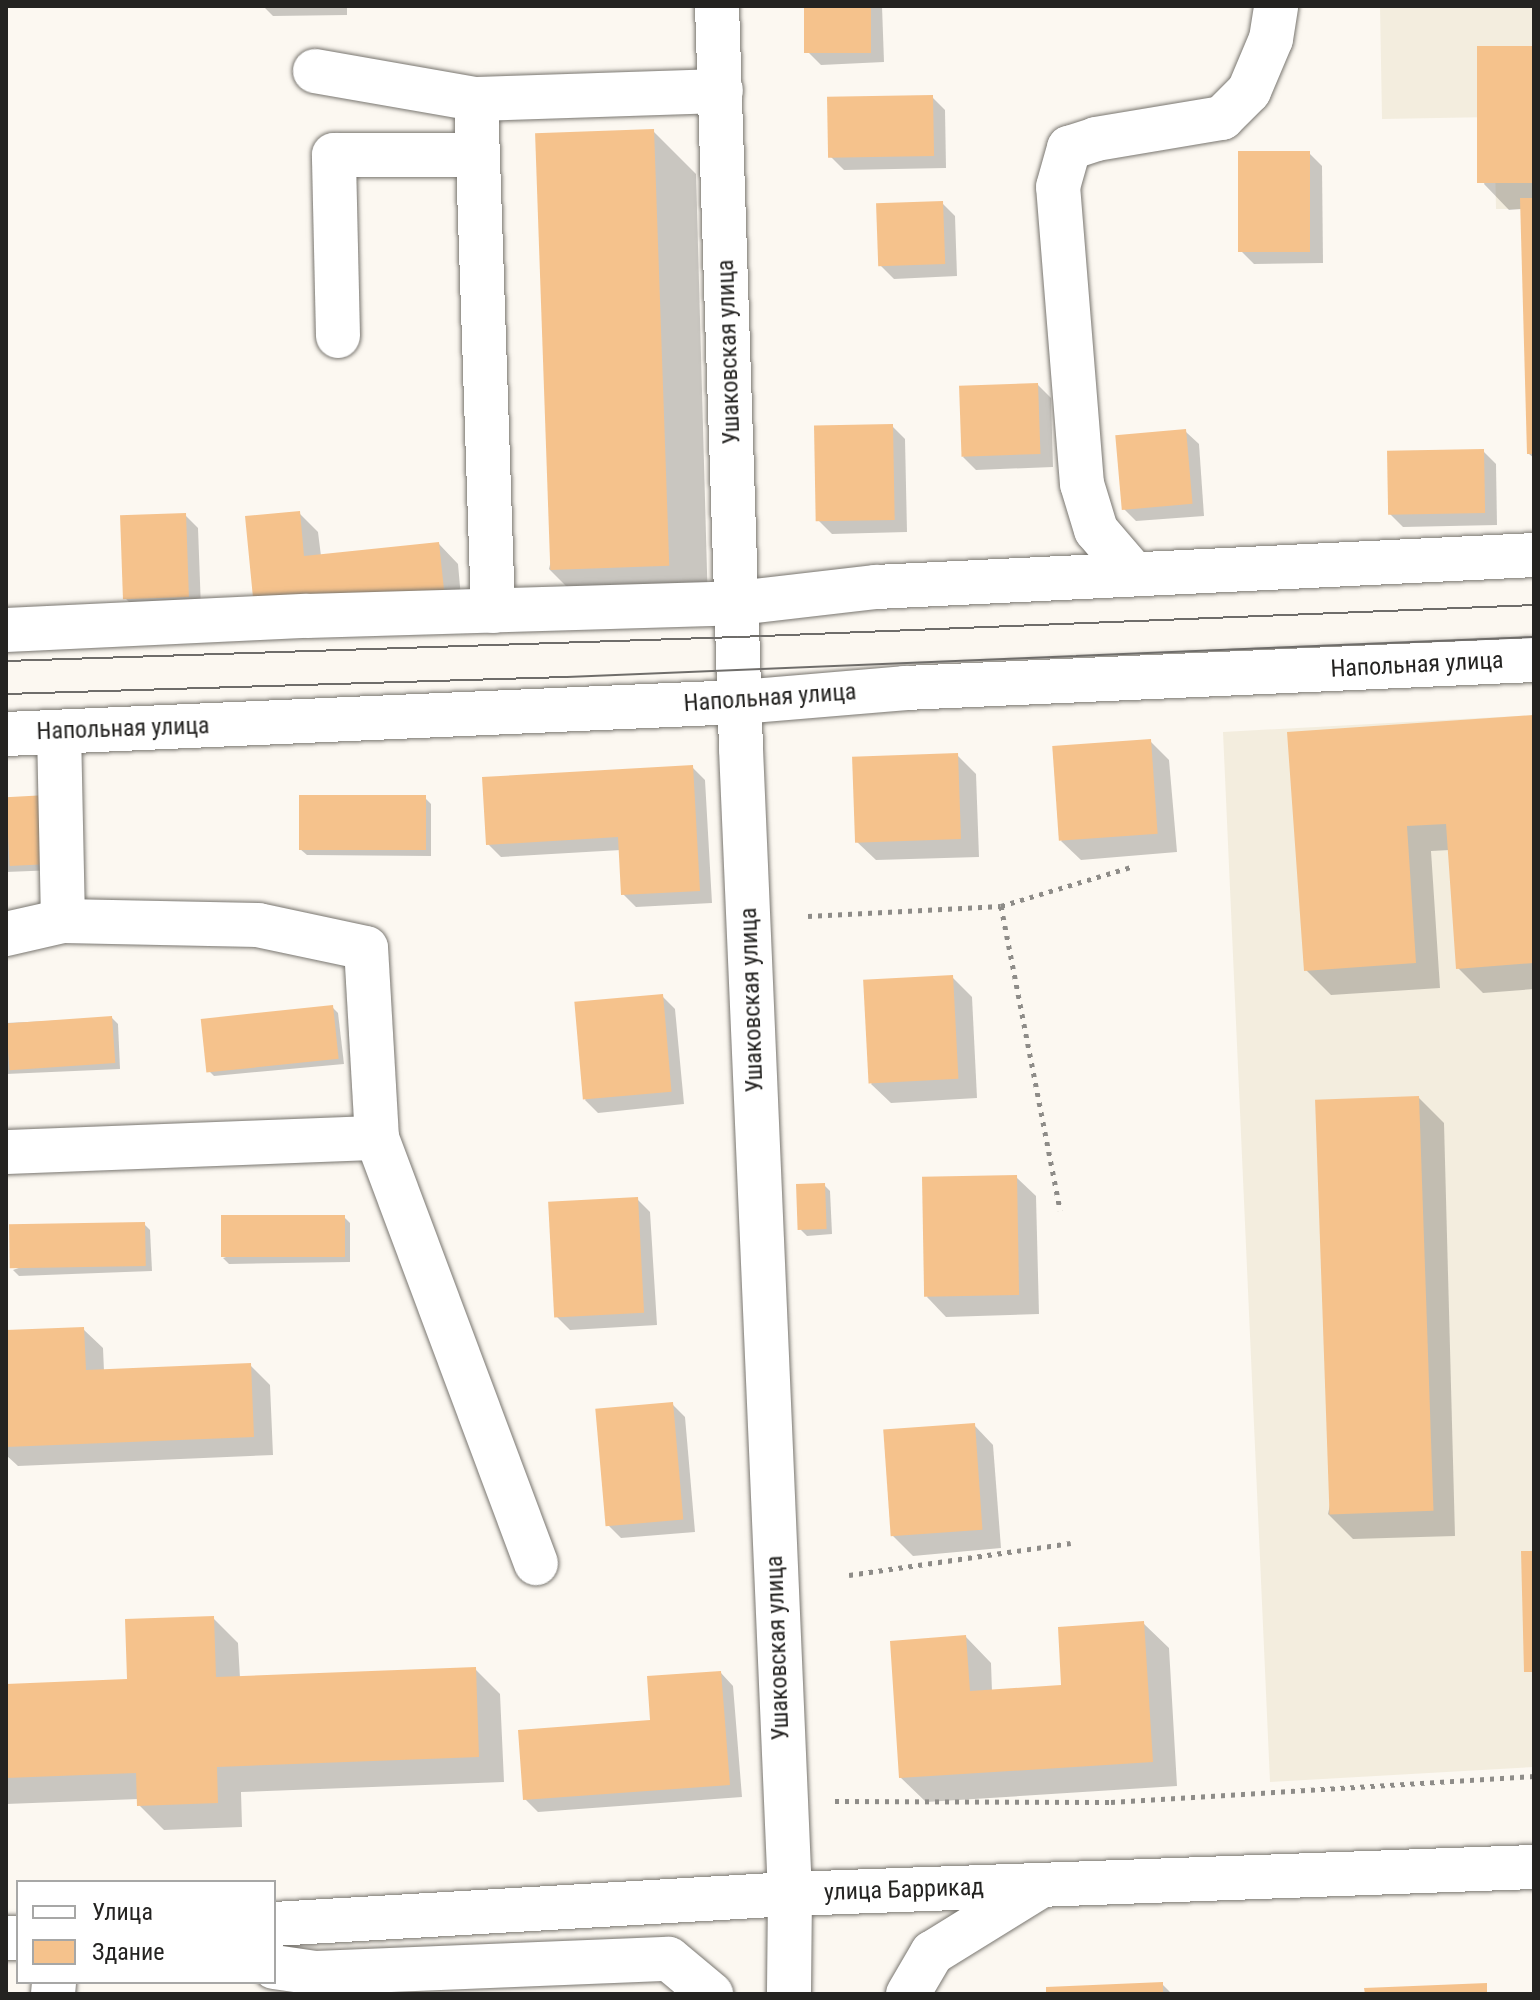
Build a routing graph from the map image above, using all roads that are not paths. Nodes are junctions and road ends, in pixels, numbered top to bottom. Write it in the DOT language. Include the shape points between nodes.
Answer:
graph roads {
  1 [pos="717,6"];
  2 [pos="1276,6"];
  3 [pos="315,71"];
  4 [pos="721,91"];
  5 [pos="476,99"];
  6 [pos="478,155"];
  7 [pos="338,336"];
  8 [pos="1534,555"];
  9 [pos="1132,572"];
  10 [pos="737,603"];
  11 [pos="493,611"];
  12 [pos="6,630"];
  13 [pos="1534,660"];
  14 [pos="740,702"];
  15 [pos="59,732"];
  16 [pos="6,734"];
  17 [pos="63,921"];
  18 [pos="6,934"];
  19 [pos="377,1138"];
  20 [pos="6,1152"];
  21 [pos="536,1563"];
  22 [pos="1534,1867"];
  23 [pos="1041,1886"];
  24 [pos="790,1894"];
  25 [pos="276,1924"];
  26 [pos="276,1967"];
  27 [pos="711,1994"];
  28 [pos="789,1994"];
  29 [pos="908,1994"];
  1 -- 4 [label="main road, Ушаковская улица"];
  2 -- 9 [label="main road" via="1271,39 1249,91 1222,118 1069,148 1058,187 1082,484 1096,530"];
  3 -- 5 [label="main road"];
  4 -- 5 [label="main road"];
  4 -- 10 [label="main road, Ушаковская улица"];
  5 -- 6 [label="main road"];
  6 -- 7 [label="main road" via="334,155"];
  6 -- 11 [label="main road"];
  8 -- 9 [label="main road"];
  9 -- 10 [label="main road" via="876,587"];
  10 -- 11 [label="main road"];
  10 -- 14 [label="main road, Ушаковская улица"];
  11 -- 12 [label="main road"];
  13 -- 14 [label="main road, Напольная улица" via="905,688"];
  14 -- 15 [label="main road, Напольная улица"];
  14 -- 24 [label="main road, Ушаковская улица"];
  15 -- 16 [label="main road, Напольная улица"];
  15 -- 17 [label="main road"];
  17 -- 18 [label="main road"];
  17 -- 19 [label="main road" via="258,925 366,948"];
  19 -- 20 [label="main road"];
  19 -- 21 [label="main road"];
  22 -- 23 [label="main road, улица Баррикад"];
  23 -- 24 [label="main road, улица Баррикад"];
  23 -- 29 [label="main road" via="932,1953"];
  24 -- 25 [label="main road, улица Баррикад"];
  24 -- 28 [label="main road, Ушаковская улица"];
  26 -- 27 [label="main road" via="316,1973 669,1959"];
}
